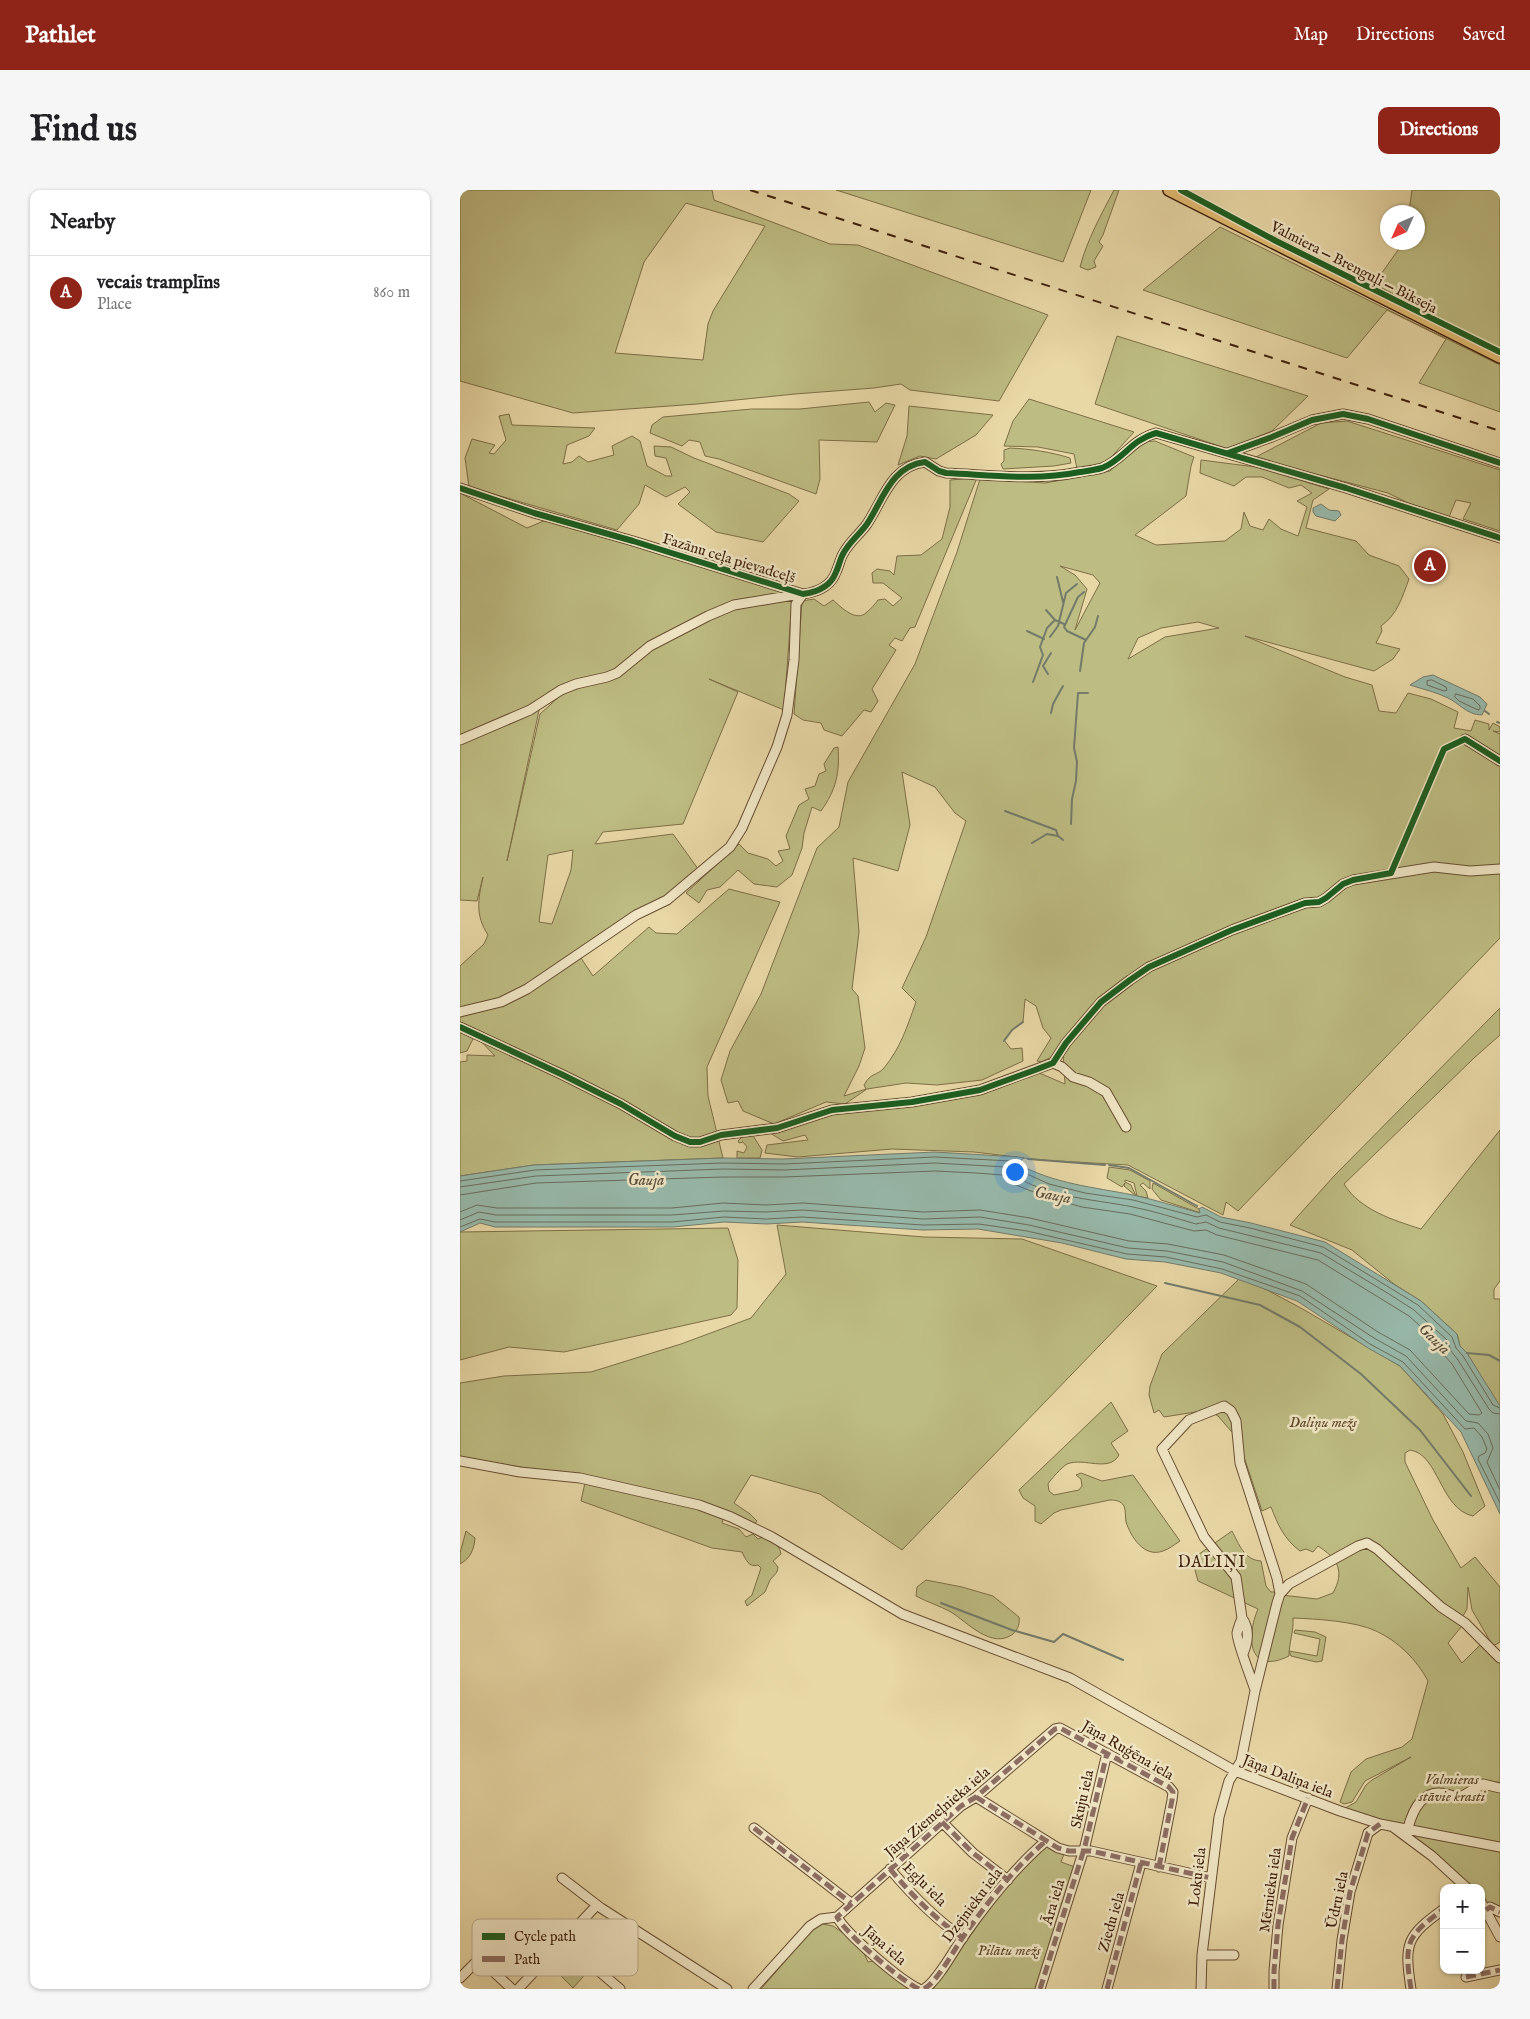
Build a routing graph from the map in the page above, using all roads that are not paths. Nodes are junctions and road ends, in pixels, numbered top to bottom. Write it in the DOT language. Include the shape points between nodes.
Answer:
graph roads {
  1 [pos="1168,190"];
  2 [pos="1500,357"];
  3 [pos="1228,453"];
  4 [pos="1500,463"];
  5 [pos="460,488"];
  6 [pos="1500,538"];
  7 [pos="803,594"];
  8 [pos="1465,739"];
  9 [pos="460,740"];
  10 [pos="1500,761"];
  11 [pos="1500,869"];
  12 [pos="460,1012"];
  13 [pos="460,1027"];
  14 [pos="1059,1053"];
  15 [pos="1053,1063"];
  16 [pos="1062,1067"];
  17 [pos="1126,1128"];
  18 [pos="460,1461"];
  19 [pos="1280,1594"];
  20 [pos="1500,1658"];
  21 [pos="1255,1690"];
  22 [pos="1055,1729"];
  23 [pos="1107,1753"];
  24 [pos="1235,1771"];
  25 [pos="1500,1788"];
  26 [pos="976,1797"];
  27 [pos="1308,1798"];
  28 [pos="942,1822"];
  29 [pos="1380,1824"];
  30 [pos="1392,1827"];
  31 [pos="754,1828"];
  32 [pos="1408,1828"];
  33 [pos="1046,1841"];
  34 [pos="1500,1847"];
  35 [pos="1083,1851"];
  36 [pos="1142,1863"];
  37 [pos="1159,1867"];
  38 [pos="890,1869"];
  39 [pos="562,1878"];
  40 [pos="1210,1878"];
  41 [pos="1008,1880"];
  42 [pos="1462,1884"];
  43 [pos="851,1903"];
  44 [pos="599,1906"];
  45 [pos="1485,1906"];
  46 [pos="1485,1908"];
  47 [pos="1440,1912"];
  48 [pos="1500,1912"];
  49 [pos="837,1916"];
  50 [pos="586,1919"];
  51 [pos="589,1919"];
  52 [pos="619,1919"];
  53 [pos="638,1931"];
  54 [pos="1500,1936"];
  55 [pos="963,1938"];
  56 [pos="1202,1955"];
  57 [pos="1234,1955"];
  58 [pos="472,1966"];
  59 [pos="1500,1970"];
  60 [pos="498,1976"];
  61 [pos="531,1976"];
  62 [pos="605,1976"];
  63 [pos="1466,1977"];
  64 [pos="460,1978"];
  65 [pos="512,1989"];
  66 [pos="518,1989"];
  67 [pos="620,1989"];
  68 [pos="728,1989"];
  69 [pos="754,1989"];
  70 [pos="920,1989"];
  71 [pos="924,1989"];
  72 [pos="1040,1989"];
  73 [pos="1106,1989"];
  74 [pos="1201,1989"];
  75 [pos="1274,1989"];
  76 [pos="1337,1989"];
  77 [pos="1410,1989"];
  1 -- 2 [label="main road, Valmiera — Brenguļi — Bikseja"];
  3 -- 4 [label="street" via="1312,420 1344,414"];
  3 -- 6 [label="street, Fazānu ceļa pievadceļš"];
  3 -- 7 [label="street, Fazānu ceļa pievadceļš" via="1156,433 1137,440 1102,468 1071,474 1033,478 946,474 925,462 919,463 906,468 886,490 866,524 841,556 833,578 820,590"];
  5 -- 7 [label="street, Fazānu ceļa pievadceļš"];
  7 -- 9 [label="street" via="734,605 708,616 650,646 617,673 561,690 530,710"];
  7 -- 12 [label="street" via="796,604 794,660 787,714 777,747 742,828 730,847 667,900 636,915 527,989 502,1002"];
  8 -- 10 [label="street"];
  11 -- 14 [label="street" via="1470,871 1434,867 1367,877 1343,884 1319,902 1305,903 1232,930 1130,980 1102,1002"];
  13 -- 15 [label="street" via="571,1079 690,1142 777,1128 832,1110 912,1102 980,1090"];
  14 -- 15 [label="street"];
  14 -- 16 [label="street"];
  15 -- 16 [label="street"];
  16 -- 17 [label="street" via="1073,1077 1106,1092"];
  18 -- 24 [label="street, Jāņa Daliņa iela" via="580,1478 699,1505 730,1517 772,1537 902,1614 1070,1678"];
  19 -- 20 [label="street" via="1289,1584 1367,1543 1441,1607 1465,1623"];
  19 -- 21 [label="street, Loku iela"];
  19 -- 21 [label="street" via="1240,1463 1236,1421 1231,1411 1224,1406 1189,1420 1162,1449 1204,1537 1236,1577 1242,1618 1236,1634"];
  21 -- 24 [label="street, Loku iela" via="1241,1761"];
  22 -- 23 [label="street, Jāņa Ruģēna iela" via="1060,1728"];
  22 -- 26 [label="street, Jāņa Ziemeļnieka iela"];
  23 -- 35 [label="street, Skuju iela"];
  23 -- 37 [label="street, Jāņa Ruģēna iela" via="1173,1792"];
  24 -- 27 [label="street, Jāņa Daliņa iela"];
  24 -- 40 [label="street, Loku iela" via="1219,1818"];
  25 -- 32 [label="street" via="1482,1784 1460,1798 1438,1793 1422,1799 1413,1810"];
  26 -- 28 [label="street, Jāņa Ziemeļnieka iela"];
  26 -- 33 [label="street"];
  27 -- 29 [label="street, Jāņa Daliņa iela"];
  27 -- 75 [label="street, Mērnieku iela" via="1292,1838 1278,1925"];
  28 -- 38 [label="street, Jāņa Ziemeļnieka iela"];
  28 -- 41 [label="street" via="973,1853"];
  29 -- 30 [label="street, Jāņa Daliņa iela"];
  29 -- 76 [label="street, Ūdru iela" via="1368,1833 1350,1892"];
  30 -- 32 [label="street, Jāņa Daliņa iela"];
  30 -- 42 [label="street" via="1432,1856"];
  31 -- 43 [label="street"];
  32 -- 34 [label="street, Jāņa Daliņa iela"];
  33 -- 35 [label="street" via="1064,1849"];
  33 -- 41 [label="street, Dzejnieku iela"];
  35 -- 36 [label="street"];
  35 -- 72 [label="street, Āra iela"];
  36 -- 37 [label="street"];
  36 -- 73 [label="street, Ziedu iela"];
  37 -- 40 [label="street"];
  38 -- 43 [label="street, Jāņa Ziemeļnieka iela"];
  38 -- 55 [label="street, Egļu iela" via="924,1905"];
  39 -- 44 [label="street"];
  40 -- 56 [label="street, Loku iela"];
  41 -- 55 [label="street, Dzejnieku iela"];
  43 -- 49 [label="street, Jāņa Ziemeļnieka iela"];
  44 -- 50 [label="street"];
  44 -- 51 [label="street"];
  44 -- 52 [label="street"];
  45 -- 48 [label="street"];
  46 -- 54 [label="street"];
  47 -- 77 [label="street" via="1419,1928 1411,1939 1407,1951"];
  49 -- 69 [label="street" via="821,1919 810,1926"];
  49 -- 70 [label="street, Jāņa iela" via="842,1925 878,1958"];
  53 -- 68 [label="street"];
  55 -- 71 [label="street, Dzejnieku iela"];
  56 -- 57 [label="street"];
  56 -- 74 [label="street, Loku iela"];
  58 -- 64 [label="street"];
  59 -- 63 [label="street"];
  60 -- 65 [label="street"];
  61 -- 66 [label="street"];
  62 -- 67 [label="street"];
}
